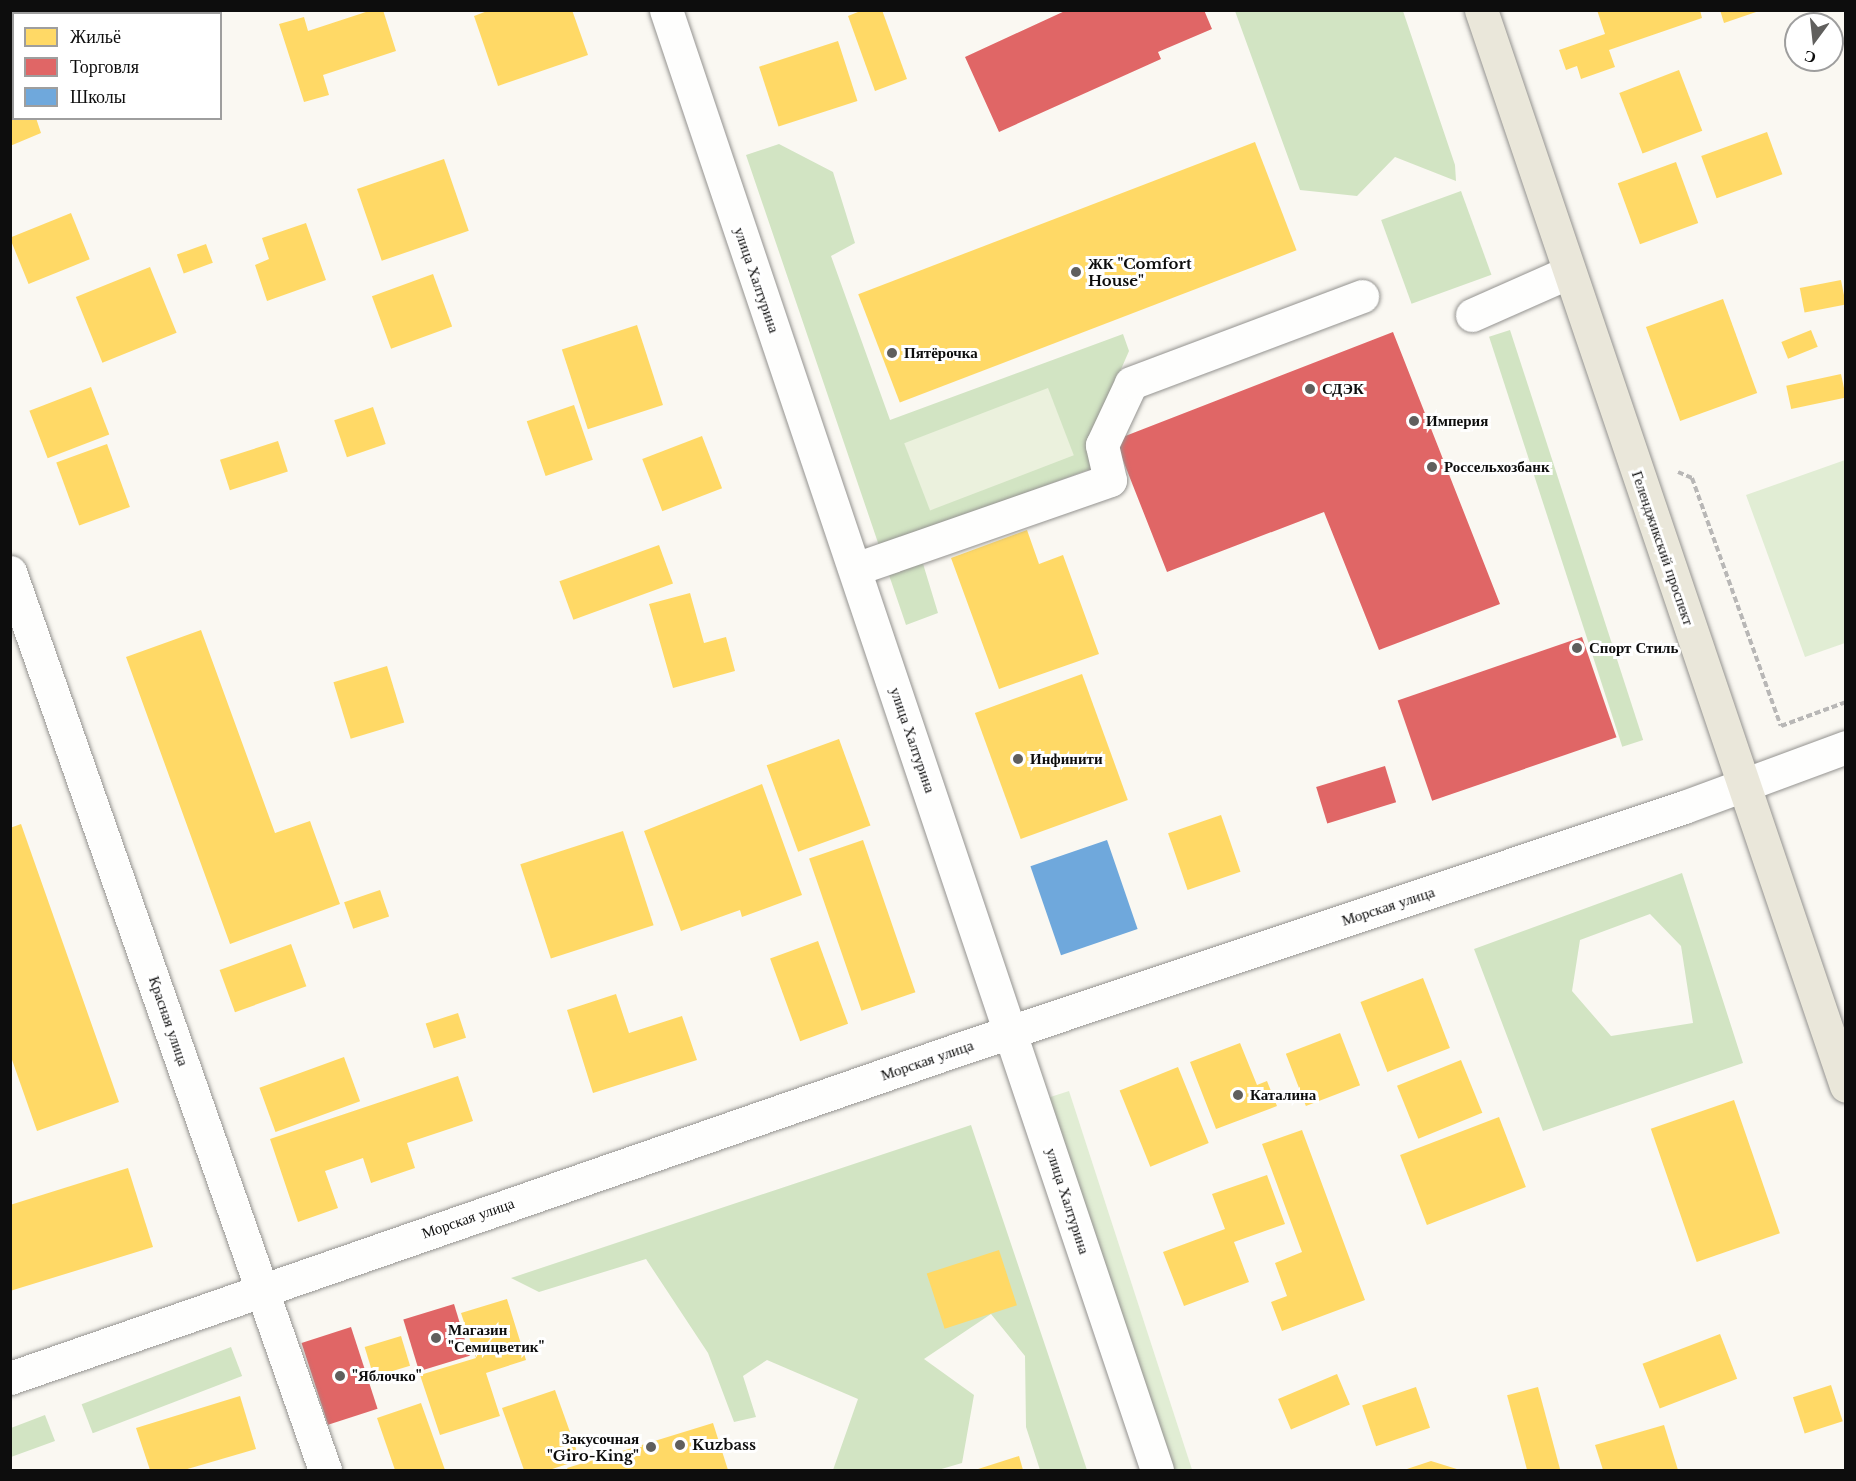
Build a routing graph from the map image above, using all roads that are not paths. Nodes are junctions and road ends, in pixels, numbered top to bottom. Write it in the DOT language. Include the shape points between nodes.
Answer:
graph roads {
  1 [pos="666,10"];
  2 [pos="1481,10"];
  3 [pos="1569,272"];
  4 [pos="1362,296"];
  5 [pos="1472,315"];
  6 [pos="855,569"];
  7 [pos="10,572"];
  8 [pos="1845,747"];
  9 [pos="1744,786"];
  10 [pos="1011,1032"];
  11 [pos="1845,1086"];
  12 [pos="263,1289"];
  13 [pos="10,1378"];
  14 [pos="325,1470"];
  15 [pos="1157,1470"];
  1 -- 6 [label="street, улица Халтурина"];
  2 -- 3 [label="main road, Геленджикский проспект"];
  3 -- 5 [label="street"];
  3 -- 9 [label="main road, Геленджикский проспект"];
  4 -- 6 [label="street" via="1131,384 1102,445 1110,480"];
  6 -- 10 [label="street, улица Халтурина"];
  7 -- 12 [label="street, Красная улица"];
  8 -- 9 [label="street, Морская улица"];
  9 -- 10 [label="street, Морская улица"];
  9 -- 11 [label="main road, Геленджикский проспект"];
  10 -- 12 [label="street, Морская улица"];
  10 -- 15 [label="street, улица Халтурина"];
  12 -- 13 [label="street, Морская улица"];
  12 -- 14 [label="street, Красная улица"];
}
